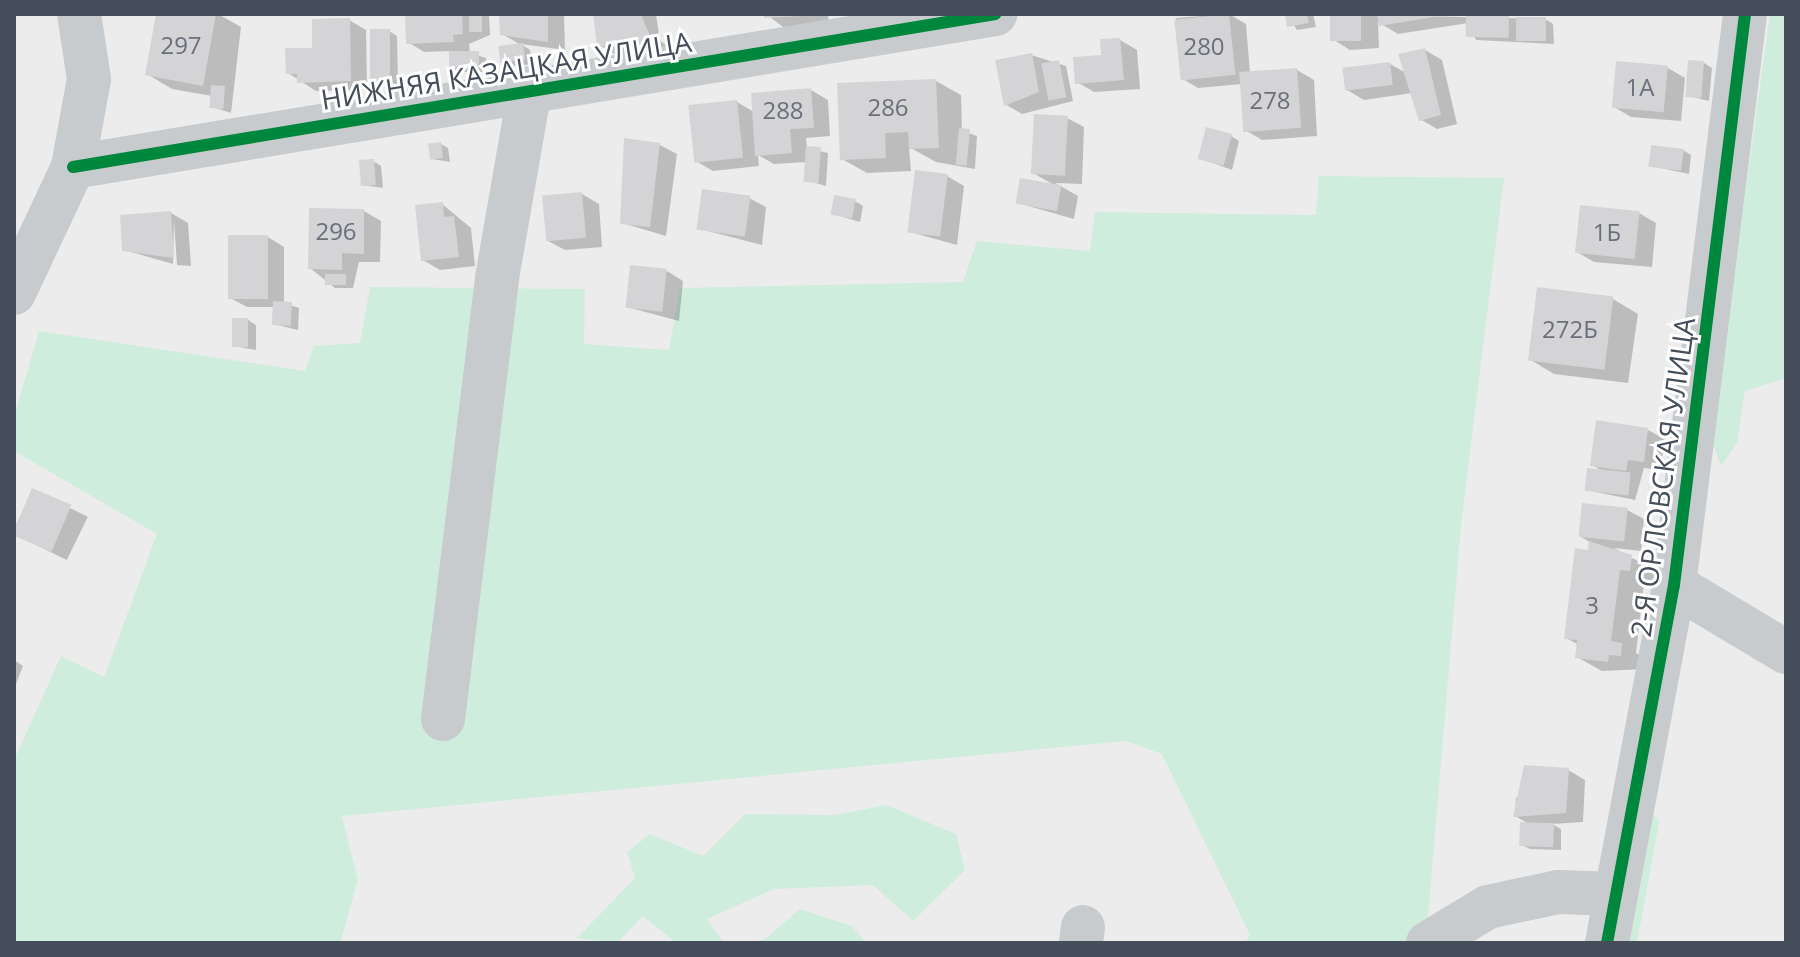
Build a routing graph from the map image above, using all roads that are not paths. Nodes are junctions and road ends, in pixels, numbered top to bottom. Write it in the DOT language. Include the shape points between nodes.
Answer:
graph roads {
  1 [pos="79,14"];
  2 [pos="995,14"];
  3 [pos="1745,14"];
  4 [pos="530,88"];
  5 [pos="73,167"];
  6 [pos="14,293"];
  7 [pos="1674,585"];
  8 [pos="1786,651"];
  9 [pos="443,719"];
  10 [pos="1616,894"];
  11 [pos="1428,943"];
  12 [pos="1607,943"];
  1 -- 5 [label="street" via="89,79"];
  2 -- 4 [label="street, НИЖНЯЯ КАЗАЦКАЯ УЛИЦА"];
  3 -- 7 [label="street, 2-Я ОРЛОВСКАЯ УЛИЦА"];
  4 -- 5 [label="street, НИЖНЯЯ КАЗАЦКАЯ УЛИЦА"];
  4 -- 9 [label="street" via="497,278"];
  5 -- 6 [label="street"];
  7 -- 8 [label="street"];
  7 -- 10 [label="street, 2-Я ОРЛОВСКАЯ УЛИЦА"];
  10 -- 11 [label="street" via="1558,892 1488,907"];
  10 -- 12 [label="street, 2-Я ОРЛОВСКАЯ УЛИЦА"];
}
